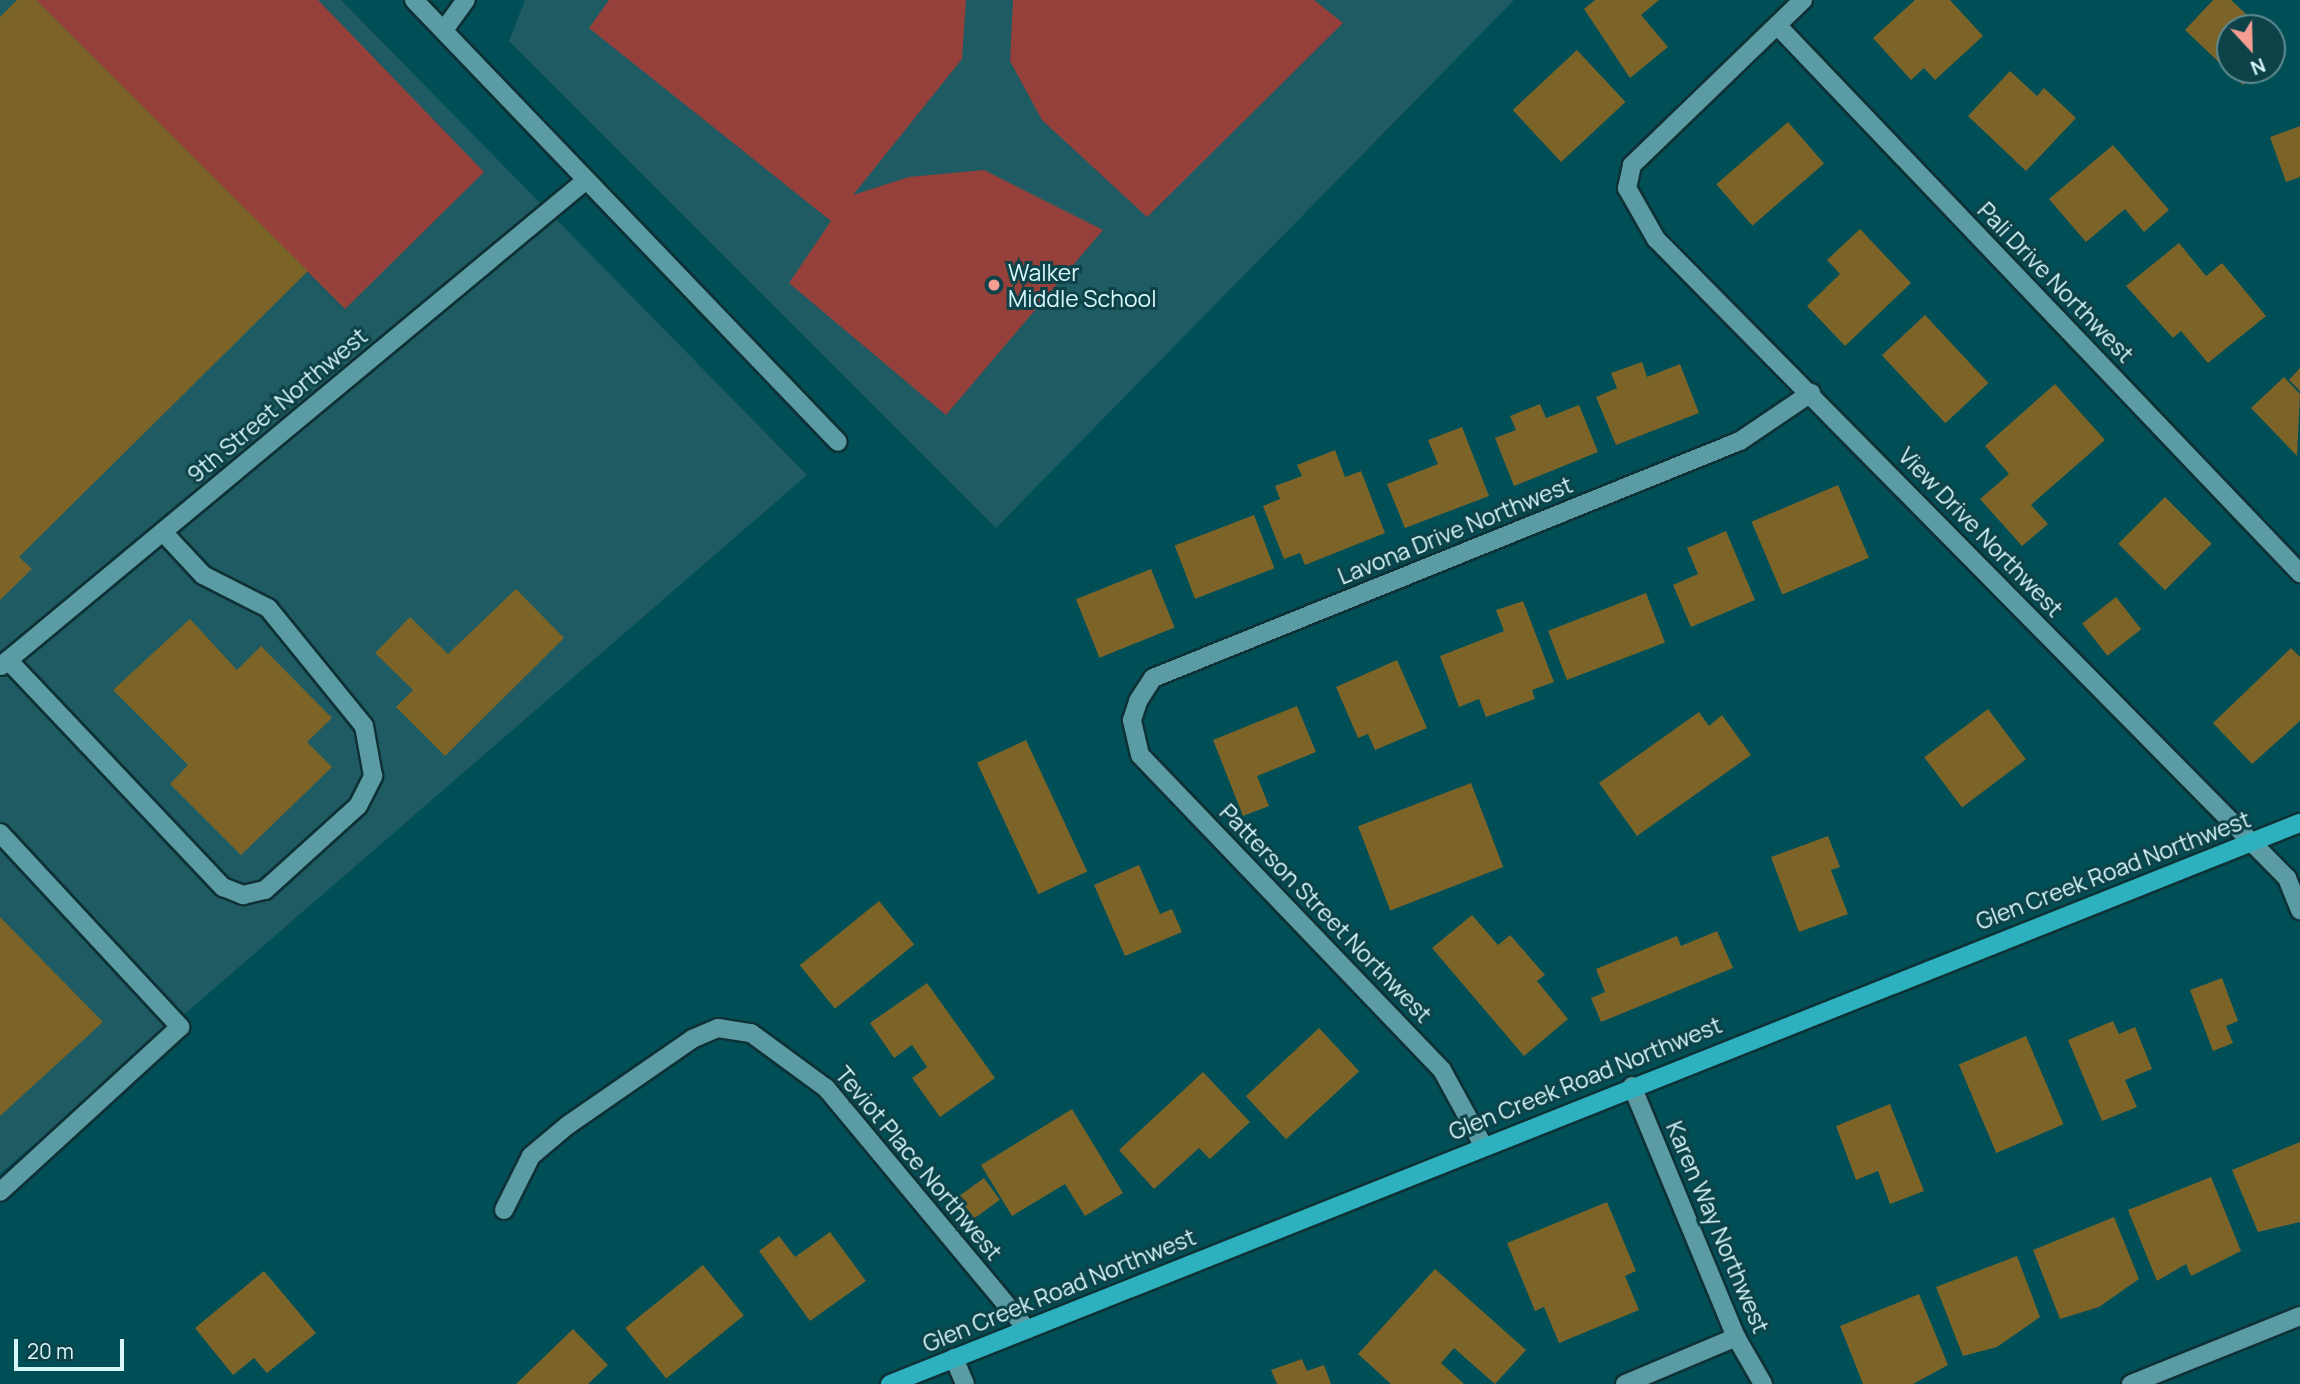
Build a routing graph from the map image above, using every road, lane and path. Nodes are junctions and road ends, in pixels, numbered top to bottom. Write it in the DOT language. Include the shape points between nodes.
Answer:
graph roads {
  1 [pos="414,0"];
  2 [pos="466,0"];
  3 [pos="1803,0"];
  4 [pos="1777,25"];
  5 [pos="444,30"];
  6 [pos="585,181"];
  7 [pos="1811,393"];
  8 [pos="838,442"];
  9 [pos="163,532"];
  10 [pos="2300,573"];
  11 [pos="4,664"];
  12 [pos="1132,720"];
  13 [pos="2300,823"];
  14 [pos="0,833"];
  15 [pos="2252,842"];
  16 [pos="2300,910"];
  17 [pos="1632,1086"];
  18 [pos="1482,1145"];
  19 [pos="0,1192"];
  20 [pos="504,1210"];
  21 [pos="2300,1316"];
  22 [pos="1027,1329"];
  23 [pos="1736,1337"];
  24 [pos="954,1358"];
  25 [pos="890,1384"];
  26 [pos="965,1384"];
  27 [pos="1625,1384"];
  28 [pos="1763,1384"];
  29 [pos="2131,1384"];
  1 -- 5 [label="street"];
  2 -- 5 [label="street"];
  3 -- 4 [label="street"];
  4 -- 7 [label="street, View Drive Northwest" via="1632,165 1627,188 1656,239"];
  4 -- 10 [label="street, Pali Drive Northwest"];
  5 -- 6 [label="street"];
  6 -- 8 [label="street"];
  6 -- 9 [label="street, 9th Street Northwest"];
  7 -- 12 [label="street, Lavona Drive Northwest" via="1740,441 1153,678"];
  7 -- 15 [label="street, View Drive Northwest"];
  9 -- 11 [label="street, 9th Street Northwest"];
  9 -- 11 [label="street" via="204,575 268,608 364,726 373,776 358,806 265,890 243,895 223,887"];
  12 -- 18 [label="street, Patterson Street Northwest" via="1140,755 1442,1070"];
  13 -- 15 [label="main road, Glen Creek Road Northwest"];
  14 -- 19 [label="street" via="180,1027"];
  15 -- 16 [label="street, View Drive Northwest" via="2287,878"];
  15 -- 17 [label="main road, Glen Creek Road Northwest"];
  17 -- 18 [label="main road, Glen Creek Road Northwest"];
  17 -- 23 [label="street, Karen Way Northwest"];
  18 -- 22 [label="main road, Glen Creek Road Northwest"];
  20 -- 22 [label="street, Teviot Place Northwest" via="530,1156 568,1125 692,1039 718,1028 751,1033 827,1088"];
  21 -- 29 [label="street"];
  22 -- 24 [label="main road, Glen Creek Road Northwest"];
  23 -- 27 [label="street"];
  23 -- 28 [label="street, Karen Way Northwest"];
  24 -- 25 [label="main road, Glen Creek Road Northwest"];
  24 -- 26 [label="street"];
}
